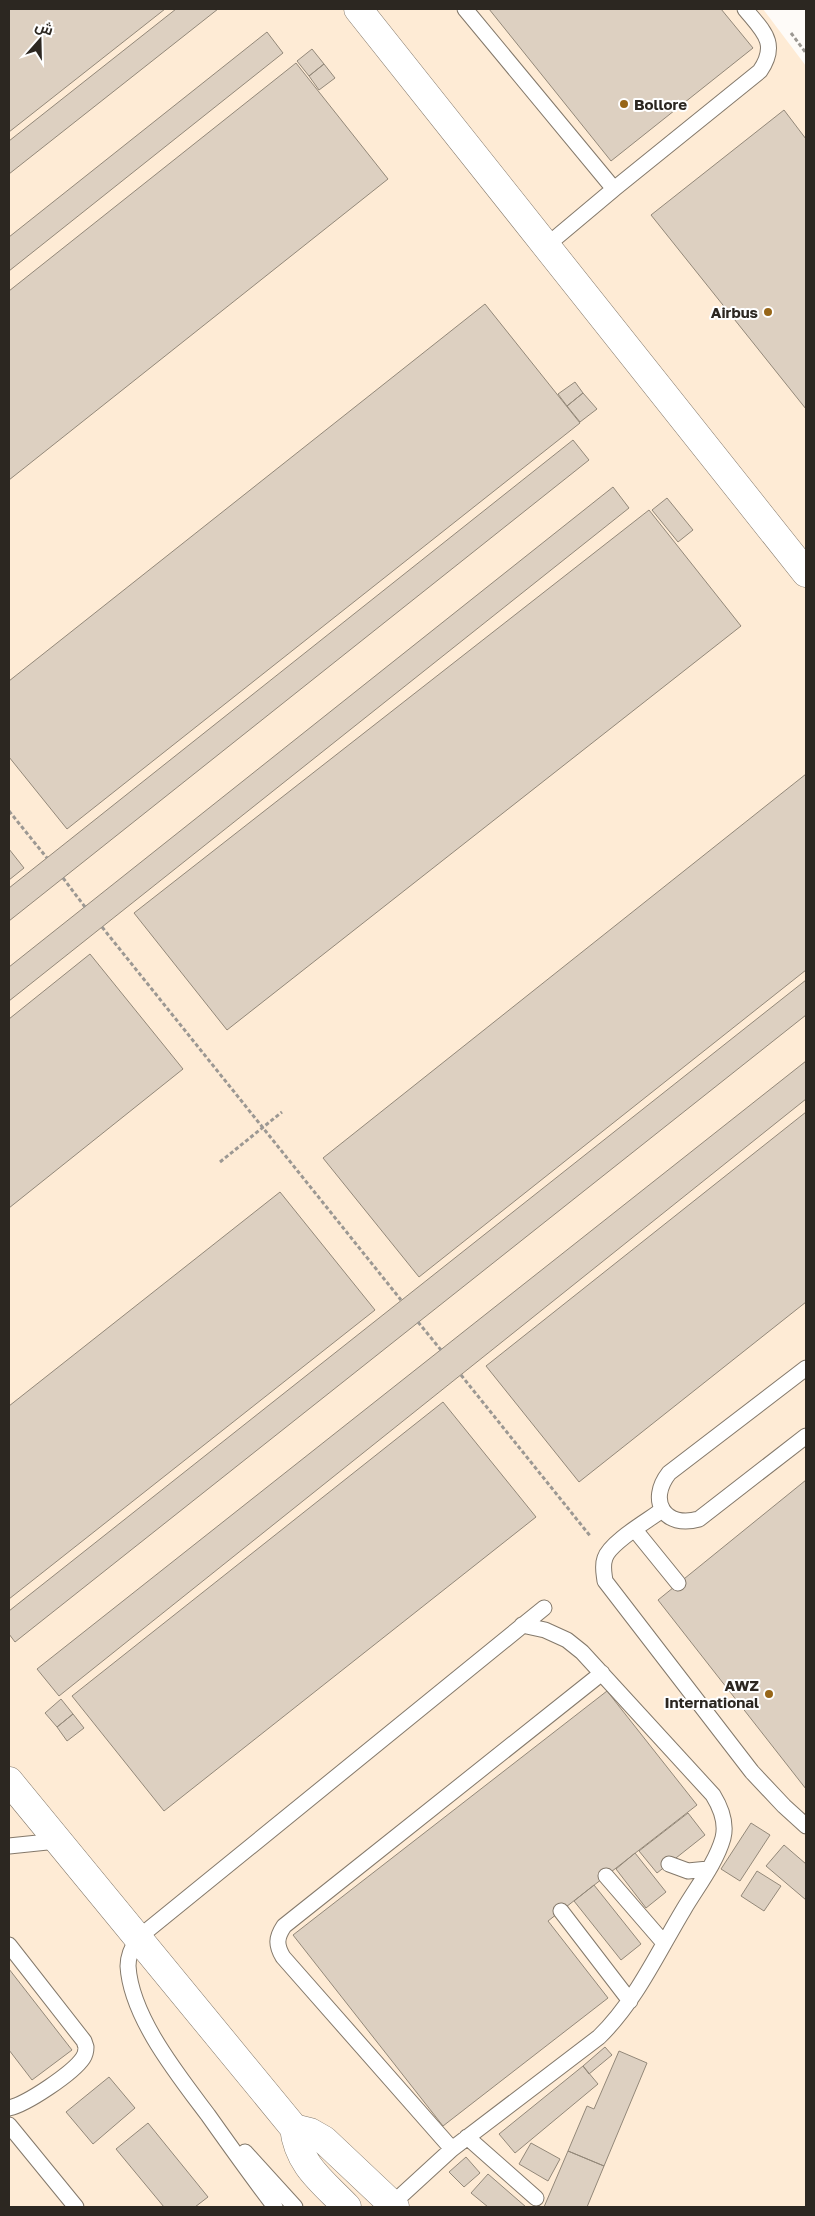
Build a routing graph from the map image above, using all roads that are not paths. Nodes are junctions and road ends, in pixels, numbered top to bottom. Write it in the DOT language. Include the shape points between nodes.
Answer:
graph roads {
  1 [pos="358,9"];
  2 [pos="465,9"];
  3 [pos="745,9"];
  4 [pos="614,189"];
  5 [pos="546,246"];
  6 [pos="806,573"];
  7 [pos="806,1368"];
  8 [pos="806,1436"];
  9 [pos="662,1510"];
  10 [pos="635,1530"];
  11 [pos="678,1582"];
  12 [pos="544,1608"];
  13 [pos="522,1625"];
  14 [pos="602,1673"];
  15 [pos="9,1781"];
  16 [pos="806,1826"];
  17 [pos="58,1841"];
  18 [pos="9,1846"];
  19 [pos="669,1864"];
  20 [pos="708,1869"];
  21 [pos="606,1876"];
  22 [pos="561,1911"];
  23 [pos="138,1938"];
  24 [pos="664,1943"];
  25 [pos="9,1945"];
  26 [pos="630,2001"];
  27 [pos="193,2096"];
  28 [pos="9,2108"];
  29 [pos="9,2125"];
  30 [pos="294,2128"];
  31 [pos="467,2138"];
  32 [pos="452,2149"];
  33 [pos="536,2198"];
  34 [pos="393,2206"];
  35 [pos="76,2207"];
  36 [pos="275,2207"];
  37 [pos="295,2207"];
  38 [pos="347,2207"];
  1 -- 5 [label="street"];
  2 -- 4 [label="lane"];
  3 -- 4 [label="lane" via="765,33 770,46 768,60 760,71"];
  4 -- 5 [label="lane"];
  5 -- 6 [label="street"];
  7 -- 9 [label="lane" via="669,1473 660,1484 658,1497"];
  8 -- 9 [label="lane" via="699,1519 686,1522 673,1519"];
  9 -- 10 [label="lane"];
  10 -- 11 [label="lane"];
  10 -- 16 [label="lane" via="605,1556 605,1581 752,1772"];
  12 -- 13 [label="lane"];
  13 -- 14 [label="lane" via="546,1630 567,1640"];
  13 -- 23 [label="lane"];
  14 -- 20 [label="lane" via="713,1795 721,1808 723,1838"];
  14 -- 32 [label="lane" via="284,1926 278,1936 277,1947 282,1957"];
  15 -- 17 [label="street"];
  17 -- 18 [label="lane"];
  17 -- 23 [label="street"];
  19 -- 20 [label="lane" via="688,1871"];
  20 -- 24 [label="lane"];
  21 -- 24 [label="lane"];
  22 -- 26 [label="lane"];
  23 -- 27 [label="lane" via="130,1951 128,1964 137,2001 153,2036"];
  23 -- 30 [label="street"];
  24 -- 26 [label="lane"];
  25 -- 28 [label="lane" via="86,2047 82,2060 41,2094"];
  26 -- 31 [label="lane" via="599,2037"];
  27 -- 36 [label="lane"];
  27 -- 37 [label="lane"];
  29 -- 35 [label="lane"];
  30 -- 34 [label="street" via="324,2140"];
  30 -- 38 [label="street" via="299,2154 306,2165"];
  31 -- 32 [label="lane"];
  31 -- 33 [label="lane"];
  32 -- 34 [label="lane"];
}
